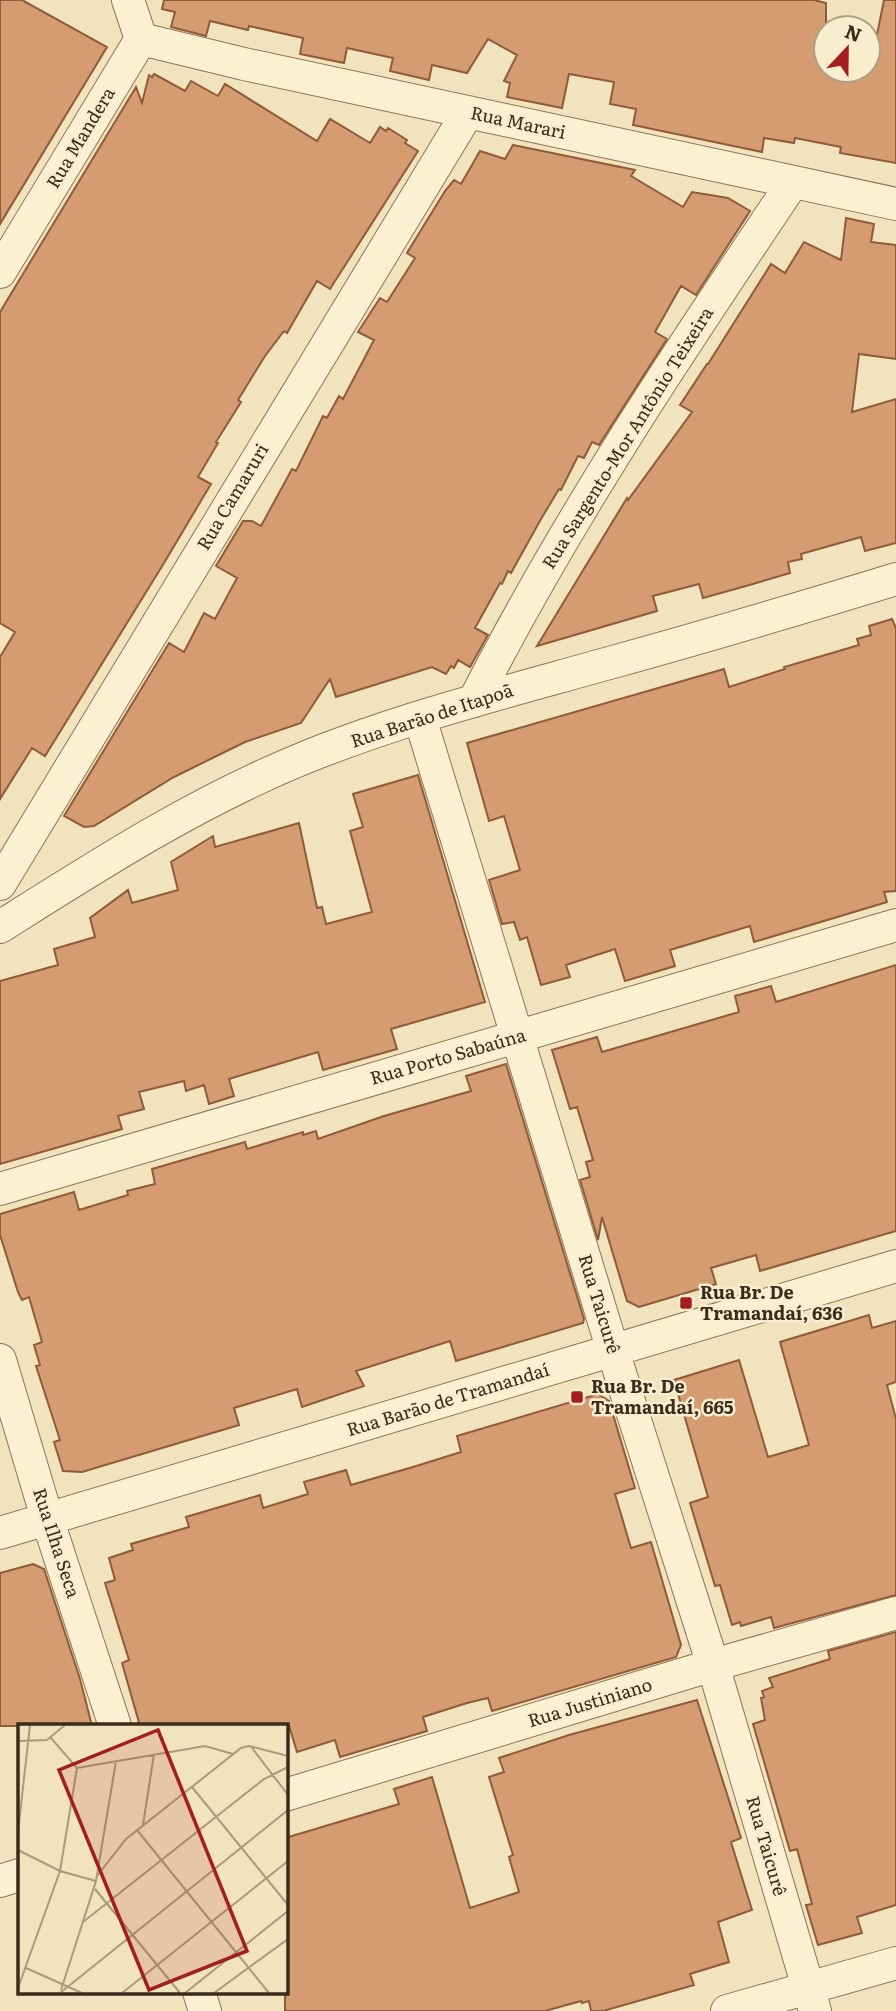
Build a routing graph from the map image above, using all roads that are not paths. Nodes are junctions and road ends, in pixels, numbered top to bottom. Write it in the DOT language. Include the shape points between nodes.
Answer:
graph roads {
  1 [pos="128,0"];
  2 [pos="141,39"];
  3 [pos="468,112"];
  4 [pos="793,182"];
  5 [pos="896,204"];
  6 [pos="0,272"];
  7 [pos="896,579"];
  8 [pos="474,701"];
  9 [pos="421,718"];
  10 [pos="0,884"];
  11 [pos="896,925"];
  12 [pos="0,927"];
  13 [pos="517,1037"];
  14 [pos="0,1189"];
  15 [pos="896,1266"];
  16 [pos="613,1350"];
  17 [pos="0,1360"];
  18 [pos="47,1518"];
  19 [pos="0,1533"];
  20 [pos="896,1613"];
  21 [pos="713,1665"];
  22 [pos="114,1724"];
  23 [pos="287,1794"];
  24 [pos="18,1875"];
  25 [pos="0,1881"];
  26 [pos="896,1963"];
  27 [pos="200,1994"];
  28 [pos="811,1999"];
  29 [pos="205,2011"];
  30 [pos="727,2011"];
  1 -- 2 [label="street"];
  2 -- 3 [label="street, Rua Marari"];
  2 -- 6 [label="street, Rua Mandera"];
  3 -- 4 [label="street, Rua Marari"];
  3 -- 10 [label="street, Rua Camaruri"];
  4 -- 5 [label="street, Rua Marari"];
  4 -- 8 [label="street, Rua Sargento-Mor Antônio Teixeira" via="575,520"];
  7 -- 8 [label="street, Rua Barão de Itapoã"];
  8 -- 9 [label="street, Rua Barão de Itapoã"];
  9 -- 12 [label="street, Rua Barão de Itapoã" via="304,758 214,799 131,843"];
  9 -- 13 [label="street, Rua Taicurê"];
  11 -- 13 [label="street, Rua Porto Sabaúna"];
  13 -- 14 [label="street, Rua Porto Sabaúna"];
  13 -- 16 [label="street, Rua Taicurê"];
  15 -- 16 [label="street, Rua Barão de Tramandaí"];
  16 -- 18 [label="street, Rua Barão de Tramandaí"];
  16 -- 21 [label="street, Rua Taicurê"];
  17 -- 18 [label="street, Rua Ilha Seca"];
  18 -- 19 [label="street, Rua Barão de Tramandaí"];
  18 -- 22 [label="street, Rua Ilha Seca"];
  20 -- 21 [label="street, Rua Justiniano"];
  21 -- 23 [label="street, Rua Justiniano"];
  21 -- 28 [label="street, Rua Taicurê"];
  24 -- 25 [label="street"];
  26 -- 28 [label="street"];
  27 -- 29 [label="street"];
  28 -- 30 [label="street"];
}
